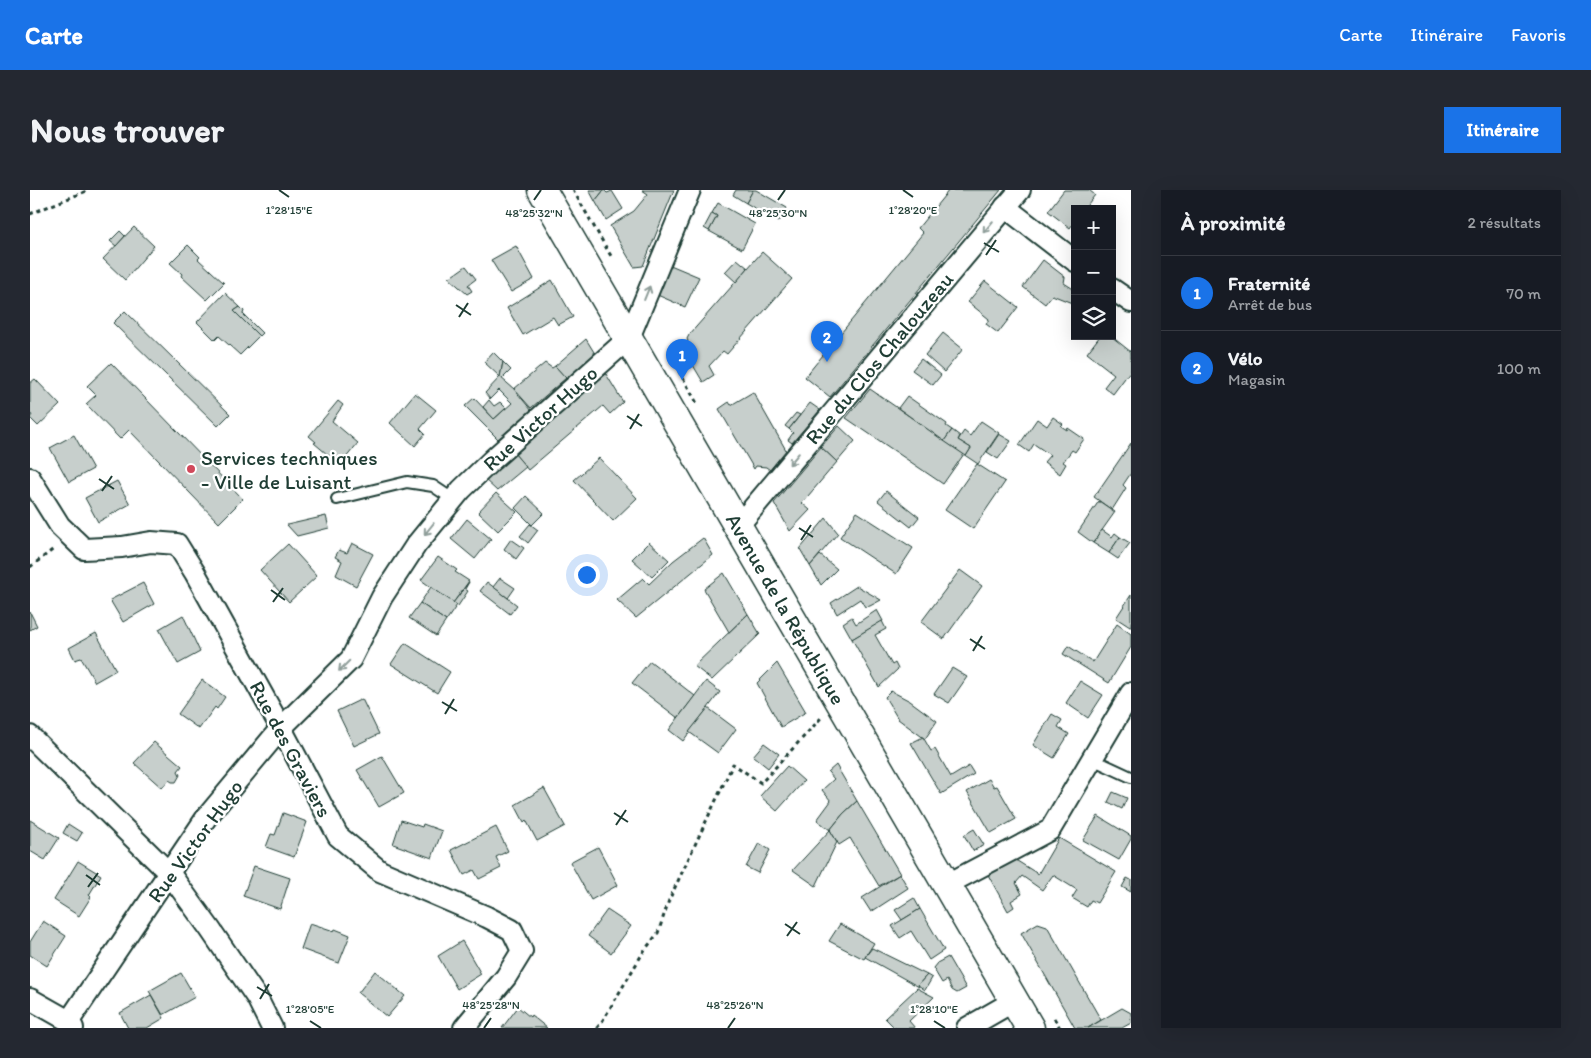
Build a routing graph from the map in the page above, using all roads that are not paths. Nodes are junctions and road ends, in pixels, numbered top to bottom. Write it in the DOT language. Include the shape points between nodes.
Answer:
graph roads {
  1 [pos="542,190"];
  2 [pos="690,190"];
  3 [pos="1020,190"];
  4 [pos="1005,207"];
  5 [pos="1071,258"];
  6 [pos="1116,292"];
  7 [pos="1131,302"];
  8 [pos="629,338"];
  9 [pos="30,478"];
  10 [pos="337,499"];
  11 [pos="454,500"];
  12 [pos="738,526"];
  13 [pos="1131,694"];
  14 [pos="281,728"];
  15 [pos="30,736"];
  16 [pos="1092,760"];
  17 [pos="1131,777"];
  18 [pos="170,874"];
  19 [pos="946,885"];
  20 [pos="30,999"];
  21 [pos="1014,1001"];
  22 [pos="71,1024"];
  23 [pos="272,1028"];
  24 [pos="464,1028"];
  25 [pos="967,1028"];
  26 [pos="1030,1028"];
  1 -- 8 [label="main road, Avenue de la République"];
  8 -- 2 [label="street, one-way"];
  3 -- 4 [label="street, Rue du Clos Chalouzeau"];
  4 -- 5 [label="street"];
  4 -- 12 [label="street, Rue du Clos Chalouzeau, one-way"];
  6 -- 7 [label="street"];
  8 -- 11 [label="street, Rue Victor Hugo" via="492,460"];
  8 -- 12 [label="main road, Avenue de la République"];
  9 -- 14 [label="street, Rue des Graviers" via="60,526 84,549 151,542 177,544"];
  10 -- 11 [label="lane" via="407,482 433,486"];
  11 -- 14 [label="street, Rue Victor Hugo, one-way" via="416,545 382,597 351,659"];
  12 -- 19 [label="main road, Avenue de la République"];
  13 -- 16 [label="street"];
  14 -- 18 [label="street, Rue Victor Hugo" via="206,818"];
  14 -- 24 [label="street, Rue des Graviers" via="338,836 380,871 512,930 522,951 506,977"];
  15 -- 18 [label="street"];
  16 -- 17 [label="lane"];
  16 -- 19 [label="street" via="1050,830"];
  18 -- 22 [label="street, Rue Victor Hugo"];
  18 -- 23 [label="street" via="257,998"];
  19 -- 21 [label="main road, Avenue de la République"];
  20 -- 22 [label="street"];
  21 -- 25 [label="street"];
  21 -- 26 [label="main road, Avenue de la République"];
}
